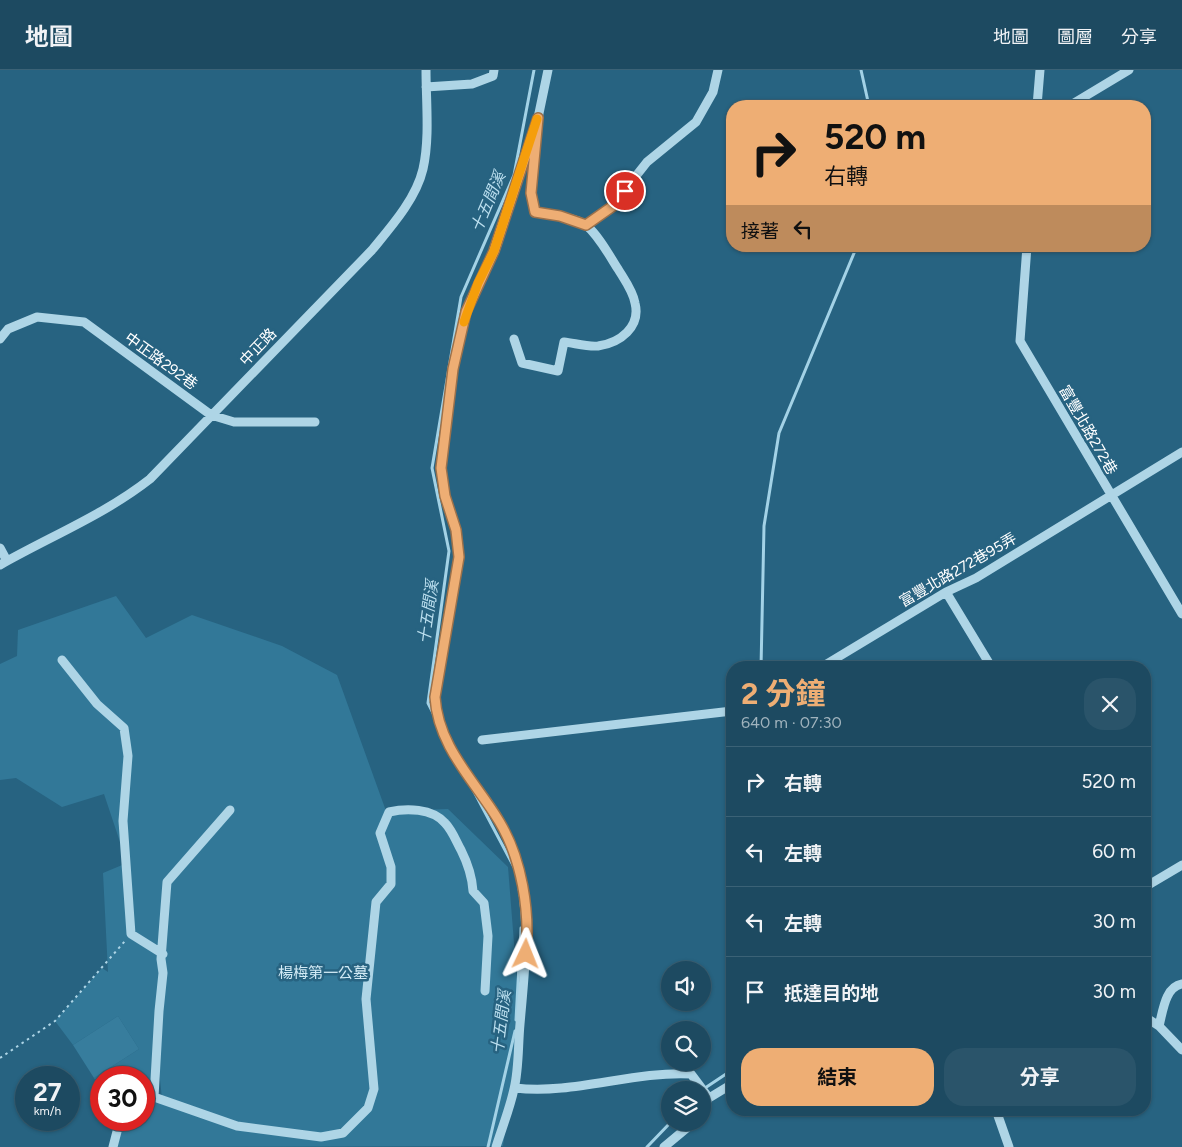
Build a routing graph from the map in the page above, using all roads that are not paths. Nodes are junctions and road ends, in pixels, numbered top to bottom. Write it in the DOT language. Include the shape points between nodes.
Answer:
graph roads {
  1 [pos="426,70"];
  2 [pos="494,70"];
  3 [pos="548,70"];
  4 [pos="718,70"];
  5 [pos="1040,70"];
  6 [pos="1129,70"];
  7 [pos="426,88"];
  8 [pos="1038,100"];
  9 [pos="1079,100"];
  10 [pos="538,118"];
  11 [pos="586,225"];
  12 [pos="1026,252"];
  13 [pos="0,339"];
  14 [pos="514,339"];
  15 [pos="211,415"];
  16 [pos="315,422"];
  17 [pos="1182,452"];
  18 [pos="1110,495"];
  19 [pos="0,548"];
  20 [pos="3,563"];
  21 [pos="946,592"];
  22 [pos="1182,614"];
  23 [pos="62,660"];
  24 [pos="832,661"];
  25 [pos="988,661"];
  26 [pos="726,712"];
  27 [pos="482,740"];
  28 [pos="230,810"];
  29 [pos="1182,865"];
  30 [pos="1151,883"];
  31 [pos="163,954"];
  32 [pos="1182,984"];
  33 [pos="485,991"];
  34 [pos="1151,1021"];
  35 [pos="1159,1026"];
  36 [pos="1182,1050"];
  37 [pos="155,1081"];
  38 [pos="696,1081"];
  39 [pos="726,1087"];
  40 [pos="515,1088"];
  41 [pos="711,1096"];
  42 [pos="155,1097"];
  43 [pos="998,1116"];
  44 [pos="117,1131"];
  45 [pos="684,1131"];
  46 [pos="678,1136"];
  47 [pos="113,1147"];
  48 [pos="496,1147"];
  49 [pos="664,1147"];
  50 [pos="680,1147"];
  51 [pos="1009,1147"];
  1 -- 7 [label="street, 中正路"];
  2 -- 7 [label="street" via="493,76 472,84"];
  3 -- 10 [label="street"];
  4 -- 11 [label="street" via="713,92 696,122 647,162 613,206"];
  5 -- 8 [label="street"];
  6 -- 9 [label="street"];
  7 -- 15 [label="street, 中正路" via="423,169 415,189 393,224 372,250"];
  10 -- 11 [label="street" via="531,193 535,212"];
  10 -- 40 [label="street" via="494,251 466,312 453,369 441,468 459,557 435,697 447,745 499,821 519,867 528,936"];
  11 -- 14 [label="street" via="607,252 634,298 634,324 622,338 598,346 564,342 558,371 522,363"];
  12 -- 18 [label="street, 富豐北路272巷" via="1020,341"];
  13 -- 15 [label="street, 中正路292巷" via="8,329 37,317 84,322"];
  15 -- 16 [label="street, 中正路292巷" via="234,422"];
  15 -- 20 [label="street, 中正路" via="150,479 124,499"];
  17 -- 18 [label="street, 富豐北路272巷95弄"];
  18 -- 21 [label="street, 富豐北路272巷95弄" via="976,578"];
  18 -- 22 [label="street, 富豐北路272巷"];
  19 -- 20 [label="street"];
  21 -- 24 [label="street, 富豐北路272巷95弄"];
  21 -- 25 [label="street"];
  23 -- 31 [label="street" via="97,704 124,728 128,756 123,821 131,934"];
  26 -- 27 [label="street"];
  28 -- 31 [label="street" via="166,882"];
  29 -- 30 [label="street"];
  31 -- 37 [label="street"];
  32 -- 35 [label="street" via="1176,985 1168,994"];
  33 -- 42 [label="street" via="488,936 484,903 473,891 472,876 456,840 444,822 423,811 389,812 380,833 390,867 391,884 376,902 366,999 374,1089 368,1108 343,1133 322,1137 237,1126"];
  34 -- 35 [label="street"];
  35 -- 36 [label="street"];
  38 -- 40 [label="street" via="691,1074 665,1073 538,1090"];
  39 -- 41 [label="street"];
  40 -- 48 [label="street"];
  43 -- 51 [label="street"];
  44 -- 47 [label="street"];
  45 -- 46 [label="street"];
  46 -- 49 [label="street"];
  46 -- 50 [label="street"];
}
